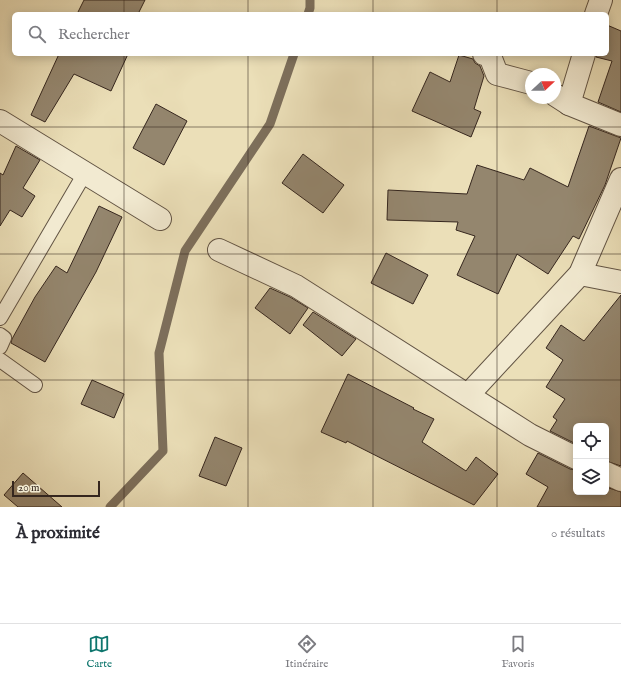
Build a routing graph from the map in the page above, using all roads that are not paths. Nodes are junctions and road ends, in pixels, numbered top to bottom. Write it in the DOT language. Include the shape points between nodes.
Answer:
graph roads {
  1 [pos="601,0"];
  2 [pos="597,12"];
  3 [pos="490,56"];
  4 [pos="583,56"];
  5 [pos="525,81"];
  6 [pos="562,100"];
  7 [pos="0,121"];
  8 [pos="621,125"];
  9 [pos="84,173"];
  10 [pos="621,180"];
  11 [pos="160,219"];
  12 [pos="219,250"];
  13 [pos="580,274"];
  14 [pos="621,282"];
  15 [pos="0,318"];
  16 [pos="0,335"];
  17 [pos="0,347"];
  18 [pos="0,360"];
  19 [pos="35,385"];
  20 [pos="468,395"];
  21 [pos="573,456"];
  22 [pos="609,474"];
  23 [pos="621,480"];
  1 -- 2 [label="street"];
  3 -- 5 [label="street" via="497,74"];
  4 -- 6 [label="street"];
  6 -- 8 [label="street"];
  7 -- 9 [label="street"];
  9 -- 11 [label="street"];
  9 -- 15 [label="lane"];
  10 -- 13 [label="street"];
  12 -- 20 [label="street" via="296,286"];
  13 -- 14 [label="street"];
  13 -- 20 [label="street"];
  16 -- 17 [label="lane" via="4,338"];
  18 -- 19 [label="lane"];
  20 -- 21 [label="street" via="530,435"];
  22 -- 23 [label="street"];
}
